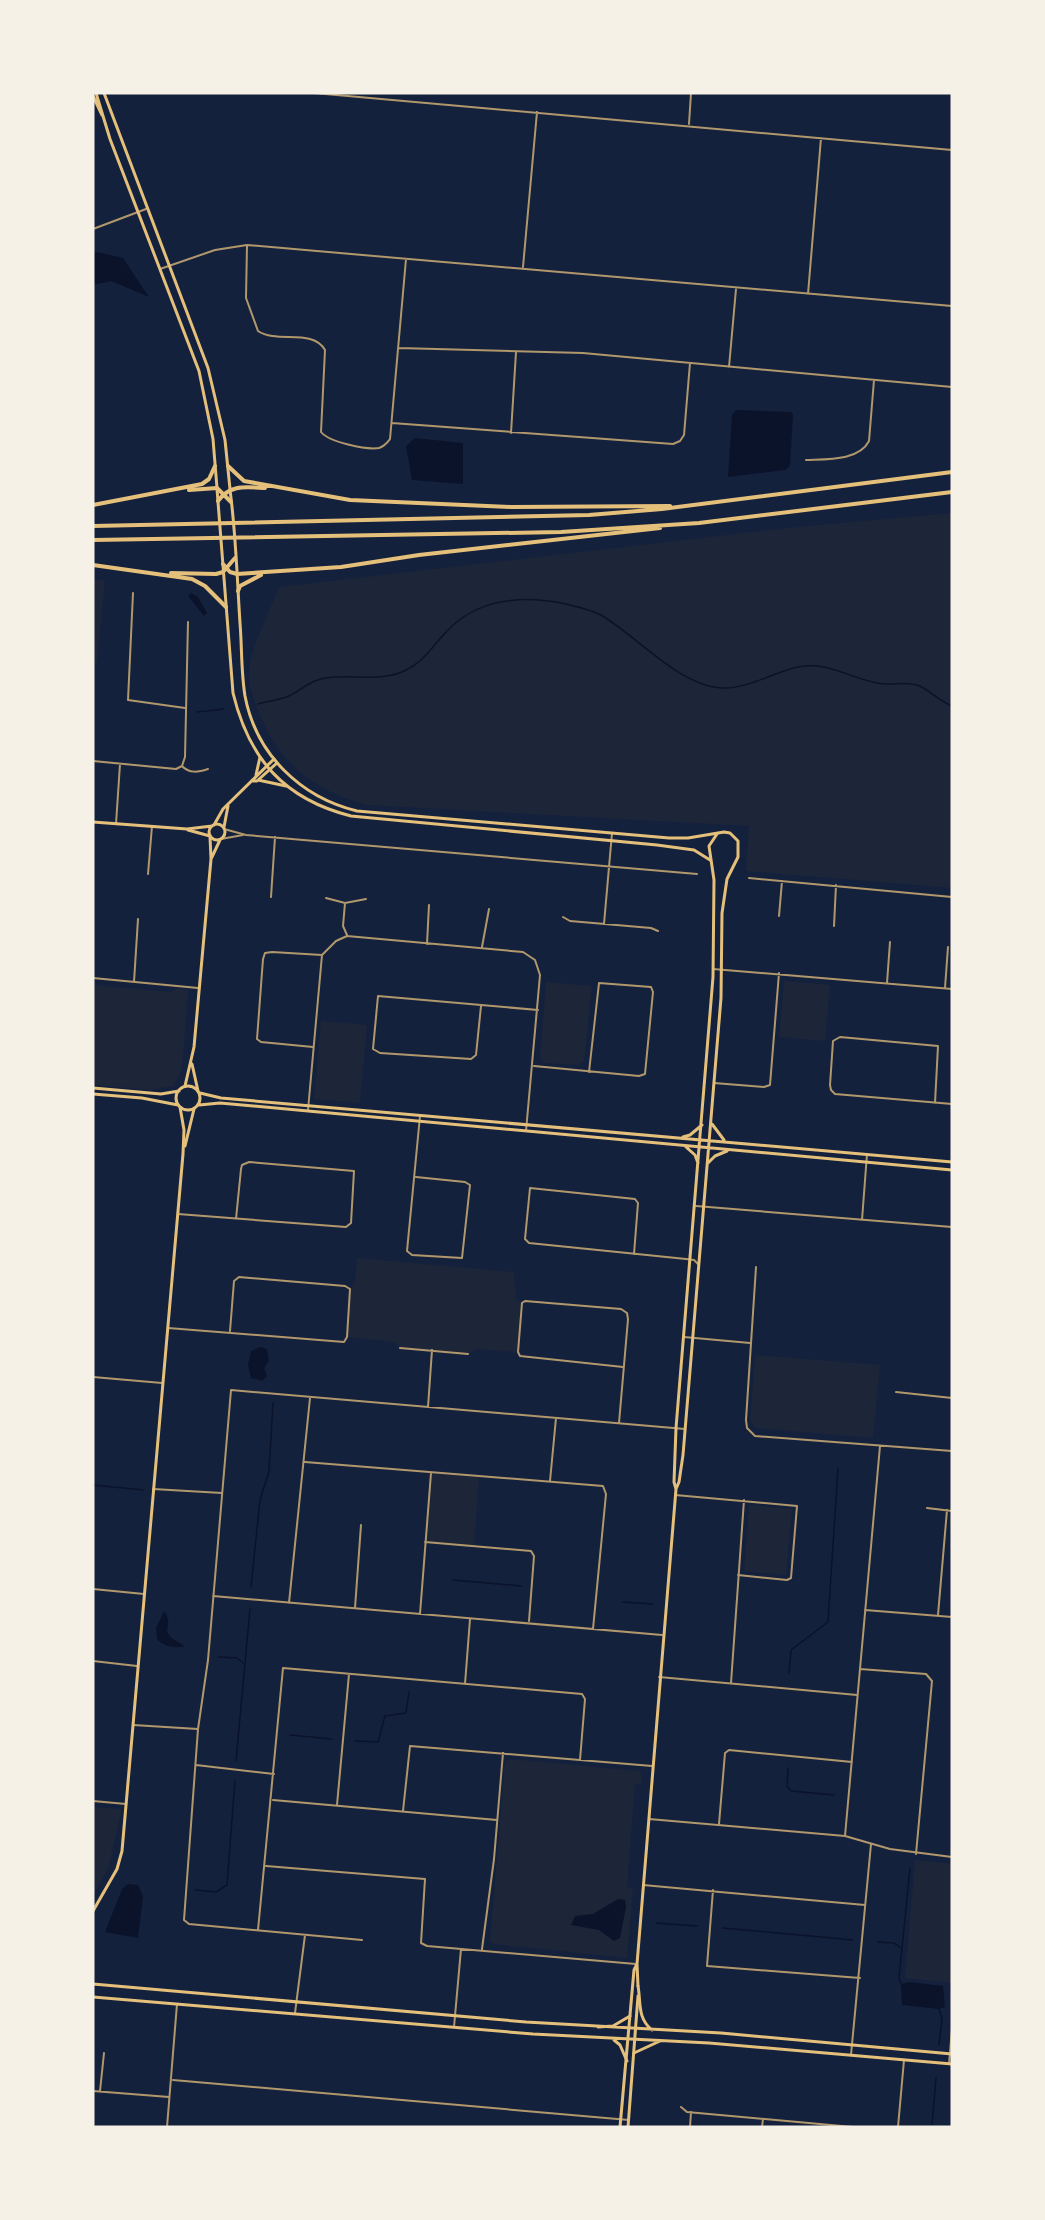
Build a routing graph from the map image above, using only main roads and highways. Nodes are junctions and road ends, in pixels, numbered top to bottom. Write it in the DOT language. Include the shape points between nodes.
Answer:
graph roads {
  1 [pos="96,93"];
  2 [pos="106,93"];
  3 [pos="93,96"];
  4 [pos="103,117"];
  5 [pos="215,466"];
  6 [pos="228,466"];
  7 [pos="952,471"];
  8 [pos="217,488"];
  9 [pos="275,488"];
  10 [pos="230,489"];
  11 [pos="174,491"];
  12 [pos="224,492"];
  13 [pos="952,492"];
  14 [pos="218,501"];
  15 [pos="231,502"];
  16 [pos="93,505"];
  17 [pos="692,505"];
  18 [pos="699,523"];
  19 [pos="93,526"];
  20 [pos="93,540"];
  21 [pos="235,558"];
  22 [pos="223,564"];
  23 [pos="93,565"];
  24 [pos="225,571"];
  25 [pos="158,573"];
  26 [pos="237,574"];
  27 [pos="264,574"];
  28 [pos="238,591"];
  29 [pos="226,608"];
  30 [pos="260,758"];
  31 [pos="274,759"];
  32 [pos="277,763"];
  33 [pos="266,766"];
  34 [pos="270,770"];
  35 [pos="257,778"];
  36 [pos="286,786"];
  37 [pos="228,806"];
  38 [pos="93,822"];
  39 [pos="213,825"];
  40 [pos="224,828"];
  41 [pos="187,830"];
  42 [pos="718,833"];
  43 [pos="210,836"];
  44 [pos="220,840"];
  45 [pos="211,859"];
  46 [pos="712,864"];
  47 [pos="192,1062"];
  48 [pos="185,1086"];
  49 [pos="93,1088"];
  50 [pos="178,1091"];
  51 [pos="199,1092"];
  52 [pos="93,1094"];
  53 [pos="199,1105"];
  54 [pos="179,1106"];
  55 [pos="308,1108"];
  56 [pos="194,1109"];
  57 [pos="711,1122"];
  58 [pos="703,1124"];
  59 [pos="681,1137"];
  60 [pos="701,1139"];
  61 [pos="710,1140"];
  62 [pos="726,1141"];
  63 [pos="685,1146"];
  64 [pos="700,1148"];
  65 [pos="709,1148"];
  66 [pos="729,1150"];
  67 [pos="183,1154"];
  68 [pos="952,1162"];
  69 [pos="708,1164"];
  70 [pos="699,1168"];
  71 [pos="952,1170"];
  72 [pos="676,1489"];
  73 [pos="93,1911"];
  74 [pos="637,1964"];
  75 [pos="93,1984"];
  76 [pos="638,1986"];
  77 [pos="93,1996"];
  78 [pos="630,2016"];
  79 [pos="597,2028"];
  80 [pos="629,2030"];
  81 [pos="636,2030"];
  82 [pos="652,2030"];
  83 [pos="612,2039"];
  84 [pos="628,2039"];
  85 [pos="635,2039"];
  86 [pos="662,2040"];
  87 [pos="634,2053"];
  88 [pos="951,2054"];
  89 [pos="627,2061"];
  90 [pos="950,2064"];
  91 [pos="620,2127"];
  92 [pos="628,2127"];
  1 -- 4 [label="main road"];
  2 -- 6 [label="main road" via="106,103 208,368"];
  3 -- 4 [label="main road"];
  4 -- 5 [label="main road" via="204,388"];
  5 -- 8 [label="main road"];
  5 -- 11 [label="highway" via="207,482"];
  6 -- 9 [label="highway" via="244,481"];
  6 -- 10 [label="main road"];
  7 -- 17 [label="highway"];
  8 -- 11 [label="highway"];
  8 -- 12 [label="highway"];
  8 -- 14 [label="main road"];
  9 -- 10 [label="highway"];
  9 -- 17 [label="highway" via="381,502 576,508"];
  10 -- 12 [label="highway"];
  10 -- 15 [label="main road"];
  11 -- 16 [label="highway"];
  12 -- 14 [label="highway"];
  12 -- 15 [label="highway"];
  13 -- 18 [label="highway"];
  14 -- 22 [label="main road"];
  15 -- 21 [label="main road"];
  17 -- 19 [label="highway" via="556,517"];
  18 -- 20 [label="highway" via="561,532"];
  18 -- 27 [label="highway"];
  21 -- 24 [label="highway"];
  21 -- 26 [label="main road"];
  22 -- 24 [label="highway"];
  23 -- 25 [label="highway"];
  24 -- 25 [label="highway" via="210,575"];
  24 -- 26 [label="highway"];
  24 -- 29 [label="main road"];
  25 -- 29 [label="highway" via="199,583"];
  26 -- 27 [label="highway"];
  26 -- 28 [label="main road"];
  27 -- 28 [label="highway" via="240,586"];
  28 -- 31 [label="main road" via="248,708 261,741"];
  29 -- 30 [label="main road" via="233,693 242,724"];
  30 -- 33 [label="main road"];
  30 -- 35 [label="main road"];
  31 -- 32 [label="main road"];
  31 -- 33 [label="main road"];
  32 -- 34 [label="main road"];
  32 -- 42 [label="main road" via="315,797 357,811 688,838"];
  33 -- 34 [label="main road"];
  33 -- 35 [label="main road"];
  34 -- 35 [label="main road"];
  34 -- 36 [label="main road"];
  35 -- 36 [label="main road"];
  35 -- 37 [label="main road"];
  36 -- 46 [label="main road" via="312,803 351,816 694,850"];
  37 -- 39 [label="main road"];
  37 -- 40 [label="main road"];
  38 -- 41 [label="main road"];
  39 -- 40 [label="main road"];
  39 -- 41 [label="main road"];
  39 -- 43 [label="main road"];
  40 -- 44 [label="main road" via="225,835"];
  41 -- 43 [label="main road"];
  42 -- 46 [label="main road" via="709,846"];
  42 -- 57 [label="main road" via="730,833 740,847 724,894"];
  43 -- 44 [label="main road"];
  43 -- 45 [label="main road"];
  44 -- 45 [label="main road"];
  45 -- 47 [label="main road"];
  46 -- 58 [label="main road" via="713,969"];
  47 -- 48 [label="main road"];
  47 -- 51 [label="main road"];
  48 -- 50 [label="main road"];
  48 -- 51 [label="main road"];
  49 -- 50 [label="main road" via="161,1094"];
  50 -- 54 [label="main road"];
  51 -- 53 [label="main road"];
  51 -- 55 [label="main road"];
  52 -- 54 [label="main road"];
  53 -- 55 [label="main road"];
  53 -- 56 [label="main road"];
  54 -- 56 [label="main road"];
  54 -- 67 [label="main road"];
  55 -- 59 [label="main road"];
  55 -- 63 [label="main road"];
  56 -- 67 [label="main road"];
  57 -- 61 [label="main road"];
  57 -- 62 [label="main road"];
  58 -- 59 [label="main road"];
  58 -- 60 [label="main road"];
  59 -- 60 [label="main road"];
  60 -- 61 [label="main road"];
  60 -- 64 [label="main road"];
  61 -- 62 [label="main road"];
  61 -- 65 [label="main road"];
  62 -- 68 [label="main road"];
  63 -- 64 [label="main road"];
  63 -- 70 [label="main road" via="695,1155"];
  64 -- 65 [label="main road"];
  64 -- 70 [label="main road"];
  65 -- 66 [label="main road"];
  65 -- 69 [label="main road"];
  66 -- 69 [label="main road"];
  66 -- 71 [label="main road"];
  67 -- 73 [label="main road" via="119,1863"];
  69 -- 72 [label="main road" via="685,1429"];
  70 -- 72 [label="main road" via="676,1428"];
  72 -- 74 [label="main road"];
  74 -- 76 [label="main road"];
  74 -- 78 [label="main road"];
  75 -- 79 [label="main road"];
  76 -- 81 [label="main road"];
  76 -- 82 [label="main road" via="639,2010"];
  77 -- 83 [label="main road"];
  78 -- 79 [label="main road" via="613,2026"];
  78 -- 80 [label="main road"];
  79 -- 80 [label="main road"];
  80 -- 81 [label="main road"];
  80 -- 84 [label="main road"];
  81 -- 82 [label="main road"];
  81 -- 85 [label="main road"];
  82 -- 88 [label="main road"];
  83 -- 84 [label="main road"];
  83 -- 89 [label="main road" via="620,2045"];
  84 -- 85 [label="main road"];
  84 -- 89 [label="main road"];
  85 -- 86 [label="main road"];
  85 -- 87 [label="main road"];
  86 -- 87 [label="main road"];
  86 -- 90 [label="main road"];
  87 -- 92 [label="main road"];
  89 -- 91 [label="main road"];
}
